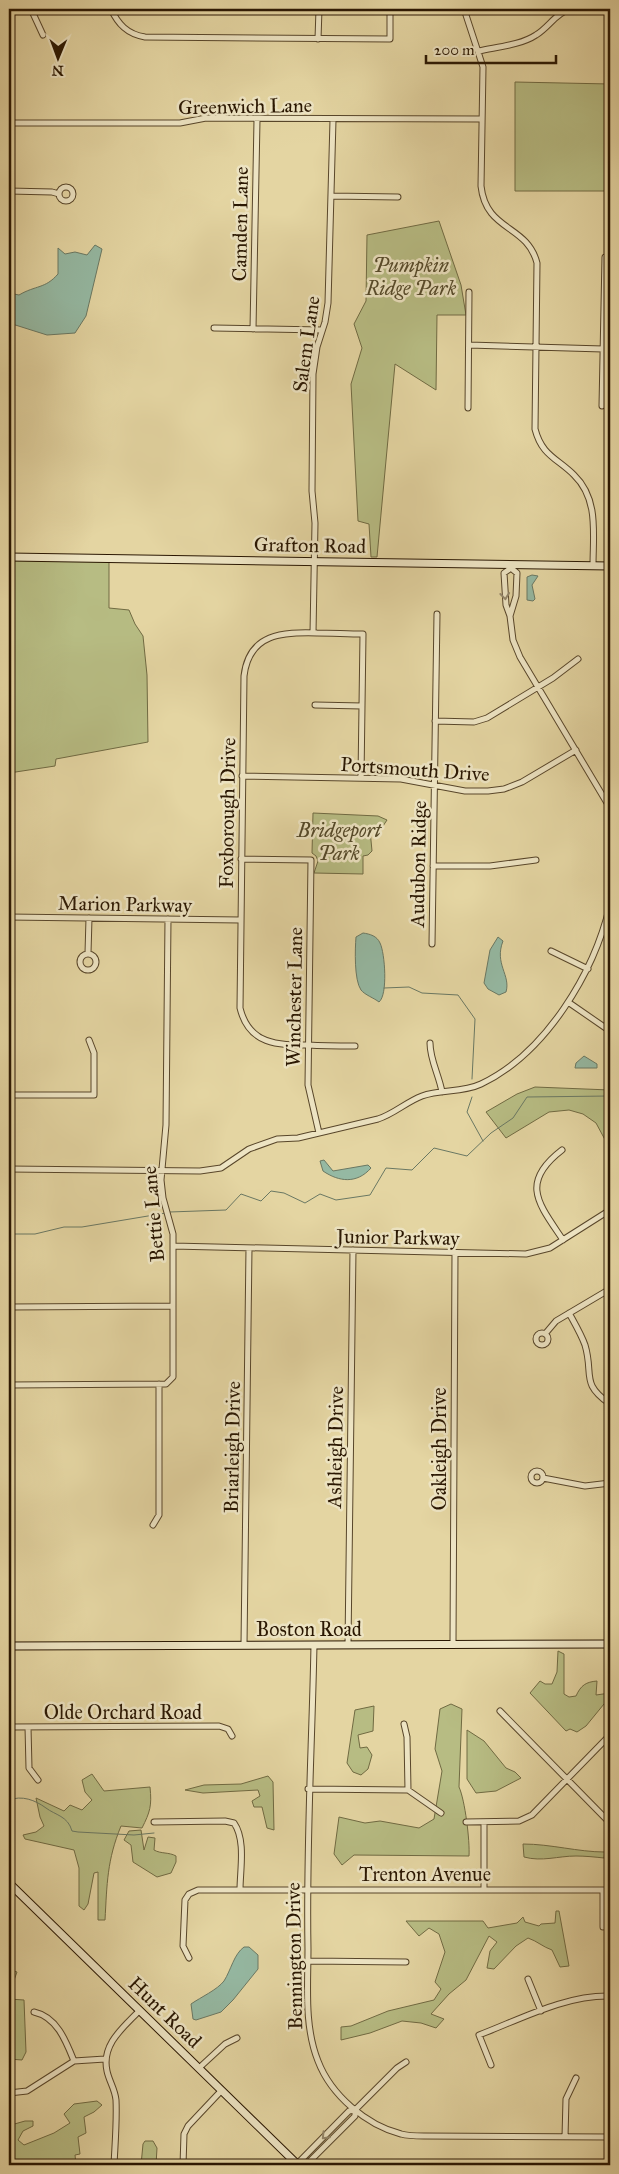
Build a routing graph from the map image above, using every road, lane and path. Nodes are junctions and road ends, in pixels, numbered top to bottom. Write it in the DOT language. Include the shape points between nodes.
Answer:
graph roads {
  1 [pos="31,9"];
  2 [pos="110,9"];
  3 [pos="319,9"];
  4 [pos="390,9"];
  5 [pos="464,9"];
  6 [pos="570,9"];
  7 [pos="606,9"];
  8 [pos="610,11"];
  9 [pos="44,34"];
  10 [pos="318,39"];
  11 [pos="479,51"];
  12 [pos="482,119"];
  13 [pos="257,120"];
  14 [pos="333,120"];
  15 [pos="9,123"];
  16 [pos="9,191"];
  17 [pos="59,194"];
  18 [pos="331,196"];
  19 [pos="398,198"];
  20 [pos="605,257"];
  21 [pos="469,292"];
  22 [pos="214,328"];
  23 [pos="253,329"];
  24 [pos="322,330"];
  25 [pos="469,345"];
  26 [pos="536,347"];
  27 [pos="603,348"];
  28 [pos="602,406"];
  29 [pos="468,408"];
  30 [pos="9,557"];
  31 [pos="314,562"];
  32 [pos="511,566"];
  33 [pos="593,566"];
  34 [pos="610,566"];
  35 [pos="437,614"];
  36 [pos="510,616"];
  37 [pos="313,633"];
  38 [pos="578,659"];
  39 [pos="538,688"];
  40 [pos="315,705"];
  41 [pos="362,706"];
  42 [pos="436,721"];
  43 [pos="576,750"];
  44 [pos="242,776"];
  45 [pos="361,778"];
  46 [pos="434,785"];
  47 [pos="610,808"];
  48 [pos="241,859"];
  49 [pos="536,860"];
  50 [pos="433,866"];
  51 [pos="610,905"];
  52 [pos="9,918"];
  53 [pos="89,918"];
  54 [pos="168,919"];
  55 [pos="240,920"];
  56 [pos="432,944"];
  57 [pos="551,951"];
  58 [pos="88,953"];
  59 [pos="588,969"];
  60 [pos="568,1002"];
  61 [pos="610,1031"];
  62 [pos="88,1040"];
  63 [pos="430,1043"];
  64 [pos="308,1045"];
  65 [pos="355,1046"];
  66 [pos="442,1092"];
  67 [pos="9,1095"];
  68 [pos="318,1133"];
  69 [pos="562,1150"];
  70 [pos="9,1169"];
  71 [pos="162,1170"];
  72 [pos="610,1210"];
  73 [pos="563,1240"];
  74 [pos="172,1246"];
  75 [pos="249,1248"];
  76 [pos="353,1250"];
  77 [pos="455,1253"];
  78 [pos="610,1289"];
  79 [pos="173,1306"];
  80 [pos="9,1307"];
  81 [pos="569,1313"];
  82 [pos="544,1334"];
  83 [pos="159,1384"];
  84 [pos="9,1385"];
  85 [pos="610,1404"];
  86 [pos="543,1478"];
  87 [pos="610,1483"];
  88 [pos="153,1525"];
  89 [pos="453,1644"];
  90 [pos="610,1644"];
  91 [pos="244,1645"];
  92 [pos="314,1645"];
  93 [pos="348,1645"];
  94 [pos="9,1646"];
  95 [pos="500,1711"];
  96 [pos="404,1724"];
  97 [pos="9,1727"];
  98 [pos="28,1727"];
  99 [pos="610,1735"];
  100 [pos="232,1736"];
  101 [pos="568,1779"];
  102 [pos="38,1780"];
  103 [pos="308,1789"];
  104 [pos="408,1790"];
  105 [pos="441,1812"];
  106 [pos="154,1822"];
  107 [pos="466,1822"];
  108 [pos="484,1822"];
  109 [pos="610,1823"];
  110 [pos="9,1883"];
  111 [pos="484,1889"];
  112 [pos="240,1890"];
  113 [pos="306,1890"];
  114 [pos="603,1890"];
  115 [pos="610,1890"];
  116 [pos="603,1927"];
  117 [pos="189,1958"];
  118 [pos="308,1961"];
  119 [pos="406,1962"];
  120 [pos="528,1979"];
  121 [pos="610,1996"];
  122 [pos="140,2010"];
  123 [pos="541,2011"];
  124 [pos="34,2012"];
  125 [pos="237,2038"];
  126 [pos="105,2059"];
  127 [pos="74,2061"];
  128 [pos="406,2062"];
  129 [pos="491,2064"];
  130 [pos="199,2068"];
  131 [pos="576,2078"];
  132 [pos="221,2091"];
  133 [pos="9,2093"];
  134 [pos="355,2110"];
  135 [pos="564,2137"];
  136 [pos="610,2137"];
  137 [pos="114,2165"];
  138 [pos="183,2165"];
  139 [pos="297,2165"];
  140 [pos="306,2165"];
  1 -- 9 [label="street"];
  2 -- 10 [label="street" via="123,27 145,37"];
  3 -- 10 [label="street"];
  4 -- 10 [label="street" via="390,39"];
  5 -- 11 [label="street"];
  6 -- 11 [label="street" via="557,15 532,38"];
  7 -- 8 [label="street"];
  11 -- 12 [label="street" via="483,67"];
  12 -- 14 [label="street, Greenwich Lane"];
  12 -- 26 [label="street" via="480,186 484,201 495,220 529,245 537,264"];
  13 -- 14 [label="street, Greenwich Lane"];
  13 -- 15 [label="street, Greenwich Lane" via="206,118 180,123"];
  13 -- 23 [label="street, Camden Lane"];
  14 -- 18 [label="street, Salem Lane"];
  16 -- 17 [label="street"];
  18 -- 19 [label="street"];
  18 -- 24 [label="street, Salem Lane" via="328,303"];
  20 -- 27 [label="street"];
  21 -- 25 [label="street"];
  22 -- 23 [label="street"];
  23 -- 24 [label="street"];
  24 -- 31 [label="street, Salem Lane" via="313,374"];
  25 -- 26 [label="street"];
  25 -- 29 [label="street"];
  26 -- 27 [label="street"];
  26 -- 33 [label="street" via="534,423 537,437 544,449 575,475 589,496 594,519"];
  27 -- 28 [label="street"];
  30 -- 31 [label="street, Grafton Road"];
  31 -- 32 [label="street, Grafton Road"];
  31 -- 37 [label="street, Salem Lane"];
  32 -- 33 [label="street, Grafton Road"];
  32 -- 36 [label="street" via="517,573 516,596"];
  32 -- 36 [label="street, one-way" via="504,572"];
  33 -- 34 [label="street, Grafton Road"];
  35 -- 42 [label="street, Audubon Ridge"];
  36 -- 39 [label="street" via="516,650"];
  37 -- 41 [label="street, Foxborough Drive" via="363,634"];
  37 -- 44 [label="street, Foxborough Drive" via="274,635 262,641 249,657 244,676"];
  38 -- 39 [label="street"];
  39 -- 42 [label="street" via="483,720"];
  39 -- 43 [label="street"];
  40 -- 41 [label="street"];
  41 -- 45 [label="street"];
  42 -- 46 [label="street, Audubon Ridge"];
  43 -- 46 [label="street, Portsmouth Drive" via="526,780 504,789 474,792"];
  43 -- 47 [label="street"];
  44 -- 45 [label="street, Portsmouth Drive"];
  44 -- 48 [label="street, Foxborough Drive"];
  45 -- 46 [label="street, Portsmouth Drive" via="404,779"];
  46 -- 50 [label="street, Audubon Ridge"];
  48 -- 55 [label="street, Foxborough Drive"];
  48 -- 64 [label="street, Winchester Lane" via="311,860"];
  49 -- 50 [label="street" via="490,866"];
  50 -- 56 [label="street, Audubon Ridge"];
  51 -- 59 [label="street"];
  52 -- 53 [label="street, Marion Parkway"];
  53 -- 54 [label="street, Marion Parkway"];
  53 -- 58 [label="street"];
  54 -- 55 [label="street, Marion Parkway"];
  54 -- 71 [label="street, Bettie Lane" via="166,1125"];
  55 -- 64 [label="street, Foxborough Drive" via="239,1000 242,1016 251,1030 266,1041"];
  57 -- 59 [label="street"];
  59 -- 60 [label="street"];
  60 -- 61 [label="street"];
  60 -- 66 [label="street" via="544,1033 501,1071 472,1087"];
  62 -- 67 [label="street" via="94,1053 94,1095"];
  63 -- 66 [label="street" via="430,1054"];
  64 -- 65 [label="street, Foxborough Drive"];
  64 -- 68 [label="street, Winchester Lane" via="308,1090"];
  66 -- 68 [label="street" via="421,1097 378,1119"];
  68 -- 71 [label="street" via="254,1146 225,1166 200,1171"];
  69 -- 73 [label="street" via="543,1167 536,1188 540,1205"];
  70 -- 71 [label="street"];
  71 -- 74 [label="street, Bettie Lane" via="162,1189 172,1226"];
  72 -- 73 [label="street, Junior Parkway"];
  73 -- 77 [label="street, Junior Parkway" via="543,1251 529,1254"];
  74 -- 75 [label="street, Junior Parkway"];
  74 -- 79 [label="street, Bettie Lane"];
  75 -- 76 [label="street, Junior Parkway"];
  75 -- 91 [label="street, Briarleigh Drive"];
  76 -- 77 [label="street, Junior Parkway"];
  76 -- 93 [label="street, Ashleigh Drive"];
  77 -- 89 [label="street, Oakleigh Drive"];
  78 -- 81 [label="street"];
  79 -- 80 [label="street"];
  79 -- 83 [label="street, Bettie Lane" via="174,1374 169,1382"];
  81 -- 82 [label="street" via="552,1324"];
  81 -- 85 [label="street" via="584,1344 590,1383 596,1393"];
  83 -- 84 [label="street"];
  83 -- 88 [label="street" via="159,1515"];
  86 -- 87 [label="street" via="581,1486"];
  89 -- 90 [label="street, Boston Road"];
  89 -- 93 [label="street, Boston Road"];
  91 -- 92 [label="street, Boston Road"];
  91 -- 94 [label="street, Boston Road"];
  92 -- 93 [label="street, Boston Road"];
  92 -- 103 [label="street, Bennington Drive" via="313,1736"];
  95 -- 101 [label="street"];
  96 -- 104 [label="street"];
  97 -- 98 [label="street, Olde Orchard Road"];
  98 -- 100 [label="street, Olde Orchard Road" via="219,1726 228,1729"];
  98 -- 102 [label="street" via="28,1768"];
  99 -- 101 [label="street"];
  101 -- 108 [label="street" via="524,1820"];
  101 -- 109 [label="street"];
  103 -- 104 [label="street"];
  103 -- 113 [label="street, Bennington Drive"];
  104 -- 105 [label="street"];
  106 -- 112 [label="street" via="234,1823 240,1839"];
  107 -- 108 [label="street"];
  108 -- 111 [label="street"];
  110 -- 122 [label="street, Hunt Road"];
  111 -- 113 [label="street, Trenton Avenue"];
  111 -- 114 [label="street, Trenton Avenue"];
  112 -- 113 [label="street, Trenton Avenue"];
  112 -- 117 [label="street, Trenton Avenue" via="198,1890 187,1897 184,1946"];
  113 -- 118 [label="street, Bennington Drive"];
  114 -- 115 [label="street, Trenton Avenue"];
  114 -- 116 [label="street"];
  118 -- 119 [label="street"];
  118 -- 134 [label="street, Bennington Drive" via="310,2037 332,2086"];
  120 -- 123 [label="street"];
  121 -- 123 [label="street" via="594,1995"];
  122 -- 126 [label="street" via="111,2041"];
  122 -- 130 [label="street, Hunt Road"];
  123 -- 129 [label="street" via="479,2035"];
  124 -- 127 [label="street" via="45,2015 62,2034"];
  125 -- 130 [label="street" via="225,2044"];
  126 -- 127 [label="street"];
  126 -- 137 [label="street" via="116,2099"];
  127 -- 133 [label="street" via="26,2091"];
  128 -- 134 [label="street"];
  130 -- 132 [label="street, Hunt Road"];
  131 -- 135 [label="street" via="566,2099"];
  132 -- 138 [label="street" via="188,2126 184,2134"];
  132 -- 139 [label="street, Hunt Road"];
  134 -- 135 [label="street, Bennington Drive" via="401,2134"];
  134 -- 139 [label="street, one-way" via="350,2111"];
  134 -- 140 [label="street" via="355,2116"];
  135 -- 136 [label="street, Bennington Drive"];
}
